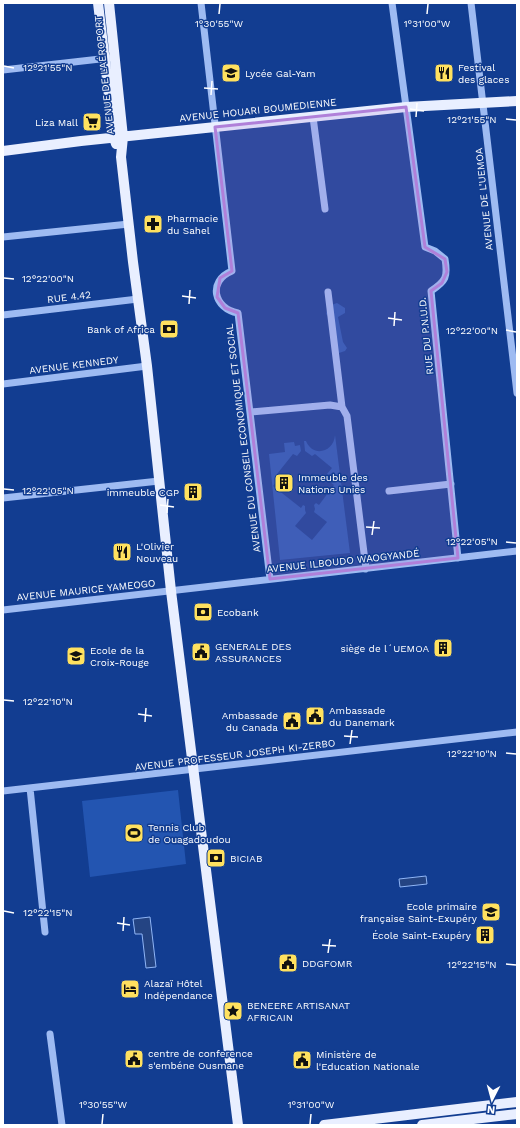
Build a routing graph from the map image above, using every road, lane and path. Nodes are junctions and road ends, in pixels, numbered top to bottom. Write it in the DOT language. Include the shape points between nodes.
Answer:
graph roads {
  1 [pos="98,3"];
  2 [pos="109,3"];
  3 [pos="201,3"];
  4 [pos="392,3"];
  5 [pos="471,3"];
  6 [pos="104,58"];
  7 [pos="115,58"];
  8 [pos="3,70"];
  9 [pos="517,101"];
  10 [pos="484,102"];
  11 [pos="406,107"];
  12 [pos="313,117"];
  13 [pos="215,127"];
  14 [pos="119,138"];
  15 [pos="3,151"];
  16 [pos="325,209"];
  17 [pos="129,224"];
  18 [pos="3,237"];
  19 [pos="328,292"];
  20 [pos="138,299"];
  21 [pos="3,315"];
  22 [pos="147,366"];
  23 [pos="3,384"];
  24 [pos="517,393"];
  25 [pos="342,407"];
  26 [pos="251,412"];
  27 [pos="159,481"];
  28 [pos="451,484"];
  29 [pos="389,491"];
  30 [pos="3,498"];
  31 [pos="517,551"];
  32 [pos="458,558"];
  33 [pos="366,569"];
  34 [pos="270,579"];
  35 [pos="171,591"];
  36 [pos="3,610"];
  37 [pos="517,732"];
  38 [pos="193,770"];
  39 [pos="30,788"];
  40 [pos="3,791"];
  41 [pos="45,932"];
  42 [pos="50,1034"];
  43 [pos="517,1102"];
  44 [pos="484,1107"];
  45 [pos="517,1114"];
  46 [pos="485,1118"];
  47 [pos="394,1121"];
  48 [pos="62,1125"];
  49 [pos="238,1125"];
  50 [pos="324,1125"];
  51 [pos="422,1125"];
  1 -- 6 [label="main road, AVENUE DE L'AÉROPORT"];
  2 -- 7 [label="main road, AVENUE DE L'AÉROPORT"];
  3 -- 13 [label="street, AVENUE DU CONSEIL ECONOMIQUE ET SOCIAL"];
  4 -- 11 [label="street"];
  5 -- 10 [label="street, AVENUE DE L'UEMOA"];
  6 -- 7 [label="street"];
  6 -- 8 [label="street"];
  6 -- 14 [label="main road, AVENUE DE L'AÉROPORT"];
  7 -- 14 [label="main road, AVENUE DE L'AÉROPORT"];
  9 -- 10 [label="main road, AVENUE HOUARI BOUMEDIENNE"];
  10 -- 11 [label="main road, AVENUE HOUARI BOUMEDIENNE"];
  10 -- 24 [label="street, AVENUE DE L'UEMOA"];
  11 -- 12 [label="main road, AVENUE HOUARI BOUMEDIENNE"];
  11 -- 28 [label="street, RUE DU P.N.U.D." via="425,247 445,259 447,272 442,283 431,291"];
  12 -- 13 [label="main road, AVENUE HOUARI BOUMEDIENNE"];
  12 -- 16 [label="street"];
  13 -- 14 [label="main road, AVENUE HOUARI BOUMEDIENNE"];
  13 -- 26 [label="street, AVENUE DU CONSEIL ECONOMIQUE ET SOCIAL" via="232,271 220,278 216,286 217,297 225,308 238,313"];
  14 -- 15 [label="main road, AVENUE HOUARI BOUMEDIENNE"];
  14 -- 17 [label="main road, AVENUE DE L'AÉROPORT"];
  17 -- 18 [label="street"];
  17 -- 20 [label="main road, AVENUE DE L'AÉROPORT"];
  19 -- 25 [label="street"];
  20 -- 21 [label="street, RUE 4.42"];
  20 -- 22 [label="main road, AVENUE DE L'AÉROPORT"];
  22 -- 23 [label="street, AVENUE KENNEDY"];
  22 -- 27 [label="main road, AVENUE DE L'AÉROPORT"];
  25 -- 26 [label="street" via="330,405"];
  25 -- 33 [label="street" via="347,416"];
  26 -- 34 [label="street, AVENUE DU CONSEIL ECONOMIQUE ET SOCIAL"];
  27 -- 30 [label="street"];
  27 -- 35 [label="main road, AVENUE DE L'AÉROPORT"];
  28 -- 29 [label="street"];
  28 -- 32 [label="street, RUE DU P.N.U.D."];
  31 -- 32 [label="street, AVENUE ILBOUDO WAOGYANDÉ"];
  32 -- 33 [label="street, AVENUE ILBOUDO WAOGYANDÉ"];
  33 -- 34 [label="street, AVENUE ILBOUDO WAOGYANDÉ"];
  34 -- 35 [label="street, AVENUE ILBOUDO WAOGYANDÉ"];
  35 -- 36 [label="street, AVENUE MAURICE YAMEOGO"];
  35 -- 38 [label="main road, AVENUE DE L'AÉROPORT"];
  37 -- 38 [label="street, AVENUE PROFESSEUR JOSEPH KI-ZERBO"];
  38 -- 39 [label="street, AVENUE PROFESSEUR JOSEPH KI-ZERBO"];
  38 -- 49 [label="main road, AVENUE DE L'AÉROPORT"];
  39 -- 40 [label="street, AVENUE PROFESSEUR JOSEPH KI-ZERBO"];
  39 -- 41 [label="street"];
  42 -- 48 [label="street"];
  43 -- 44 [label="main road"];
  44 -- 46 [label="main road"];
  44 -- 47 [label="main road"];
  45 -- 46 [label="main road"];
  46 -- 51 [label="main road"];
  47 -- 50 [label="main road"];
}
